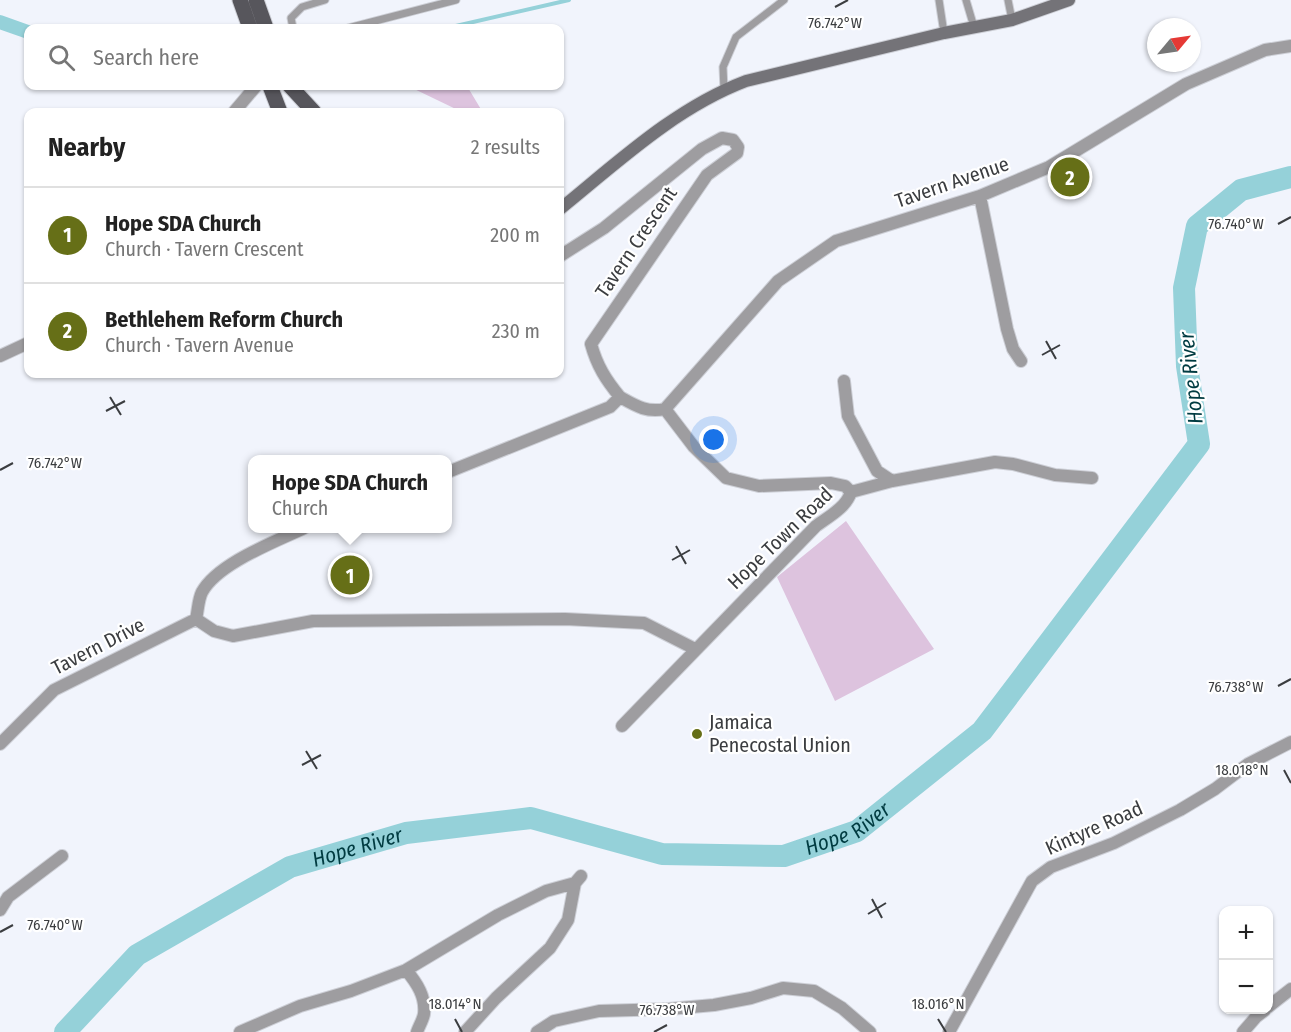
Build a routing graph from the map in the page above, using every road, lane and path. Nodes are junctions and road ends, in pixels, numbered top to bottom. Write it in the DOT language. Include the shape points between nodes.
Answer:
graph roads {
  1 [pos="240,0"];
  2 [pos="256,0"];
  3 [pos="325,0"];
  4 [pos="456,0"];
  5 [pos="784,0"];
  6 [pos="939,0"];
  7 [pos="966,0"];
  8 [pos="1008,0"];
  9 [pos="1070,0"];
  10 [pos="1050,3"];
  11 [pos="1012,20"];
  12 [pos="249,24"];
  13 [pos="265,24"];
  14 [pos="292,24"];
  15 [pos="363,24"];
  16 [pos="974,27"];
  17 [pos="944,33"];
  18 [pos="1291,46"];
  19 [pos="253,90"];
  20 [pos="272,90"];
  21 [pos="293,90"];
  22 [pos="724,90"];
  23 [pos="237,108"];
  24 [pos="278,108"];
  25 [pos="310,108"];
  26 [pos="980,196"];
  27 [pos="564,206"];
  28 [pos="564,253"];
  29 [pos="24,346"];
  30 [pos="0,356"];
  31 [pos="1021,361"];
  32 [pos="844,381"];
  33 [pos="621,397"];
  34 [pos="665,409"];
  35 [pos="452,470"];
  36 [pos="1092,478"];
  37 [pos="892,481"];
  38 [pos="850,492"];
  39 [pos="293,533"];
  40 [pos="196,619"];
  41 [pos="695,649"];
  42 [pos="622,726"];
  43 [pos="1291,742"];
  44 [pos="0,744"];
  45 [pos="62,856"];
  46 [pos="0,910"];
  47 [pos="406,970"];
  48 [pos="1291,989"];
  49 [pos="1273,1003"];
  50 [pos="1261,1014"];
  51 [pos="240,1032"];
  52 [pos="417,1032"];
  53 [pos="465,1032"];
  54 [pos="537,1032"];
  55 [pos="870,1032"];
  56 [pos="948,1032"];
  57 [pos="1243,1032"];
  1 -- 12 [label="main road"];
  2 -- 13 [label="main road"];
  3 -- 14 [label="lane" via="302,7 291,18"];
  4 -- 15 [label="lane"];
  5 -- 22 [label="lane" via="736,37 723,67"];
  6 -- 17 [label="lane"];
  7 -- 16 [label="lane"];
  8 -- 11 [label="lane"];
  9 -- 10 [label="main road"];
  10 -- 11 [label="main road"];
  11 -- 16 [label="main road"];
  16 -- 17 [label="main road"];
  17 -- 22 [label="main road" via="746,81"];
  18 -- 26 [label="street, Tavern Avenue" via="1264,50 1186,84 1048,167"];
  19 -- 23 [label="street"];
  20 -- 24 [label="main road"];
  21 -- 25 [label="main road"];
  22 -- 27 [label="main road" via="675,117"];
  26 -- 31 [label="street" via="1007,329"];
  26 -- 34 [label="street, Tavern Avenue" via="837,241 778,281"];
  28 -- 33 [label="street, Tavern Crescent" via="604,228 702,149 722,138 733,140 738,147 737,153 707,175 684,205 591,344 603,376"];
  29 -- 30 [label="street"];
  32 -- 37 [label="street" via="848,416 877,471"];
  33 -- 34 [label="street" via="639,408 654,412"];
  33 -- 35 [label="street" via="610,407"];
  34 -- 38 [label="street, Hope Town Road" via="694,447 726,478 759,486 831,483 845,486"];
  36 -- 37 [label="street" via="1055,475 995,462"];
  37 -- 38 [label="street"];
  38 -- 41 [label="street, Hope Town Road" via="849,499 816,526"];
  39 -- 40 [label="street" via="245,556 214,578 202,593"];
  40 -- 41 [label="street" via="214,631 233,636 313,621 565,619 644,623"];
  40 -- 44 [label="street, Tavern Drive" via="54,690"];
  41 -- 42 [label="street, Hope Town Road"];
  43 -- 56 [label="street, Kintyre Road" via="1248,764 1180,810 1114,843 1051,867 1032,881"];
  45 -- 46 [label="street" via="8,897"];
  47 -- 51 [label="street" via="300,1006"];
  47 -- 52 [label="street" via="418,984 423,1001 424,1016"];
  47 -- 53 [label="street" via="498,915 578,880 568,920 550,948 495,998"];
  48 -- 49 [label="street"];
  50 -- 57 [label="street"];
  54 -- 55 [label="street" via="554,1021 599,1011 714,1005 783,988 814,991"];
}
